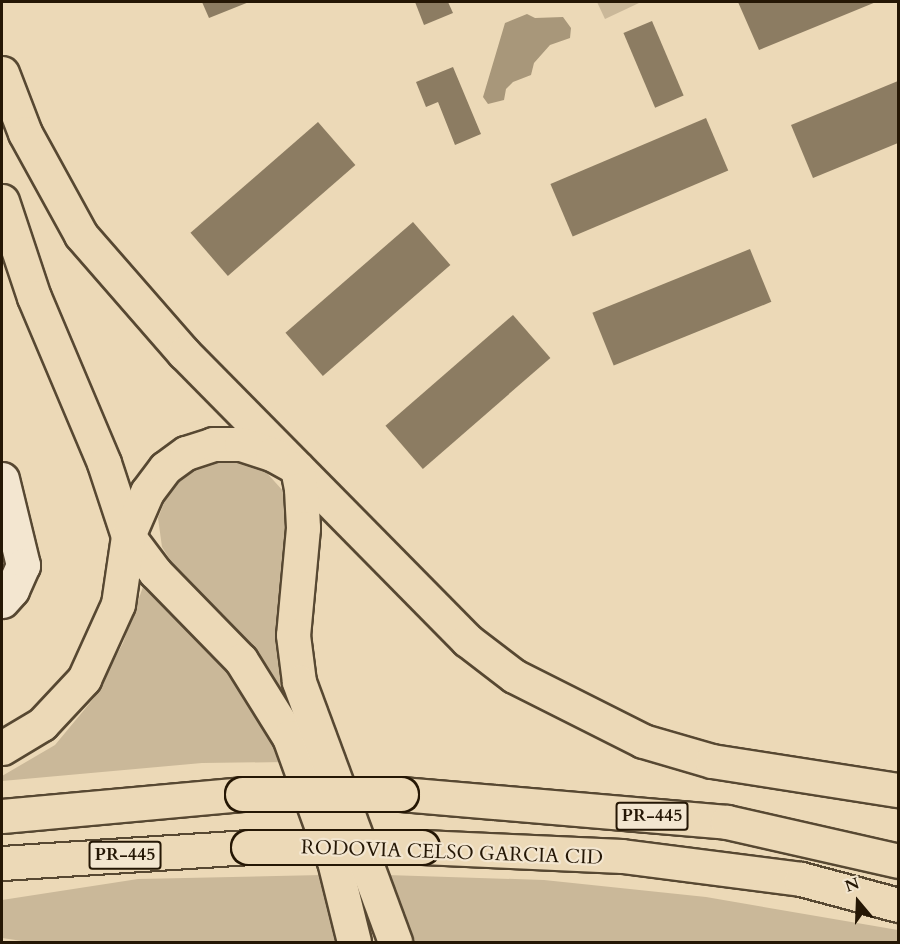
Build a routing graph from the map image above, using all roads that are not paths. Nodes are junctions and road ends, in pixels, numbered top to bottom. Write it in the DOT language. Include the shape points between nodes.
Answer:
graph roads {
  1 [pos="2,73"];
  2 [pos="2,201"];
  3 [pos="297,468"];
  4 [pos="2,479"];
  5 [pos="128,536"];
  6 [pos="2,601"];
  7 [pos="2,748"];
  8 [pos="898,790"];
  9 [pos="2,816"];
  10 [pos="898,861"];
  11 [pos="2,863"];
  12 [pos="898,905"];
  13 [pos="354,942"];
  14 [pos="395,942"];
  1 -- 3 [label="main road" via="25,132 81,235 184,353"];
  2 -- 5 [label="main road" via="34,297 104,463"];
  3 -- 5 [label="main road" via="272,454 240,444 213,444 186,453 155,478"];
  3 -- 8 [label="main road" via="467,640 514,676 550,696 643,741 712,761"];
  3 -- 14 [label="main road" via="303,518 293,635 295,662"];
  4 -- 6 [label="street" via="23,565 12,590"];
  5 -- 7 [label="main road" via="118,604 84,680 42,724"];
  5 -- 13 [label="main road" via="155,572 241,660 279,716 334,861"];
  9 -- 10 [label="main road, PR-445, bridge" via="242,794 401,794 727,822"];
  11 -- 12 [label="main road, RODOVIA CELSO GARCIA CID / PR-445, bridge" via="248,847 422,847 645,859 801,879"];
}
